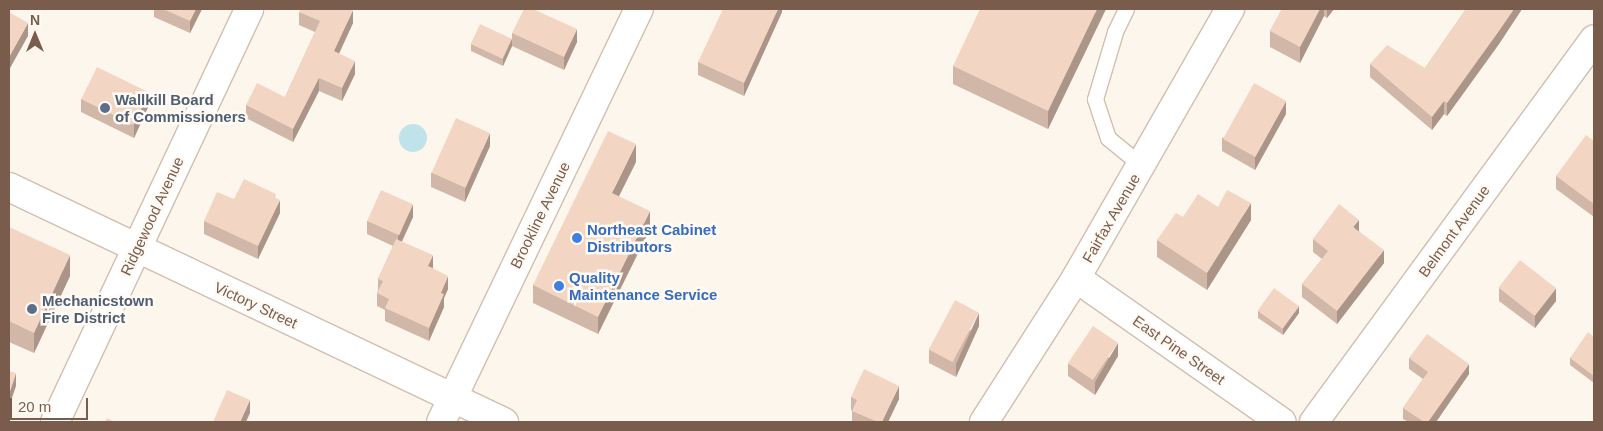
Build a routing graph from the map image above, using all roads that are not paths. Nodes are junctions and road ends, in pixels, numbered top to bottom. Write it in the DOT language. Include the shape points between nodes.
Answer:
graph roads {
  1 [pos="248,9"];
  2 [pos="639,9"];
  3 [pos="1126,9"];
  4 [pos="1230,9"];
  5 [pos="1594,40"];
  6 [pos="1141,165"];
  7 [pos="9,187"];
  8 [pos="136,249"];
  9 [pos="1076,278"];
  10 [pos="452,398"];
  11 [pos="55,422"];
  12 [pos="441,422"];
  13 [pos="504,422"];
  14 [pos="984,422"];
  15 [pos="1282,422"];
  16 [pos="1314,422"];
  1 -- 8 [label="street, Ridgewood Avenue"];
  2 -- 10 [label="street, Brookline Avenue"];
  3 -- 6 [label="lane" via="1115,32 1094,99 1108,138"];
  4 -- 6 [label="street, Fairfax Avenue"];
  5 -- 16 [label="street, Belmont Avenue"];
  6 -- 9 [label="street, Fairfax Avenue"];
  7 -- 8 [label="street, Victory Street"];
  8 -- 10 [label="street, Victory Street"];
  8 -- 11 [label="street, Ridgewood Avenue"];
  9 -- 14 [label="street, Fairfax Avenue"];
  9 -- 15 [label="street, East Pine Street"];
  10 -- 12 [label="street, Brookline Avenue"];
  10 -- 13 [label="street, Victory Street"];
}
